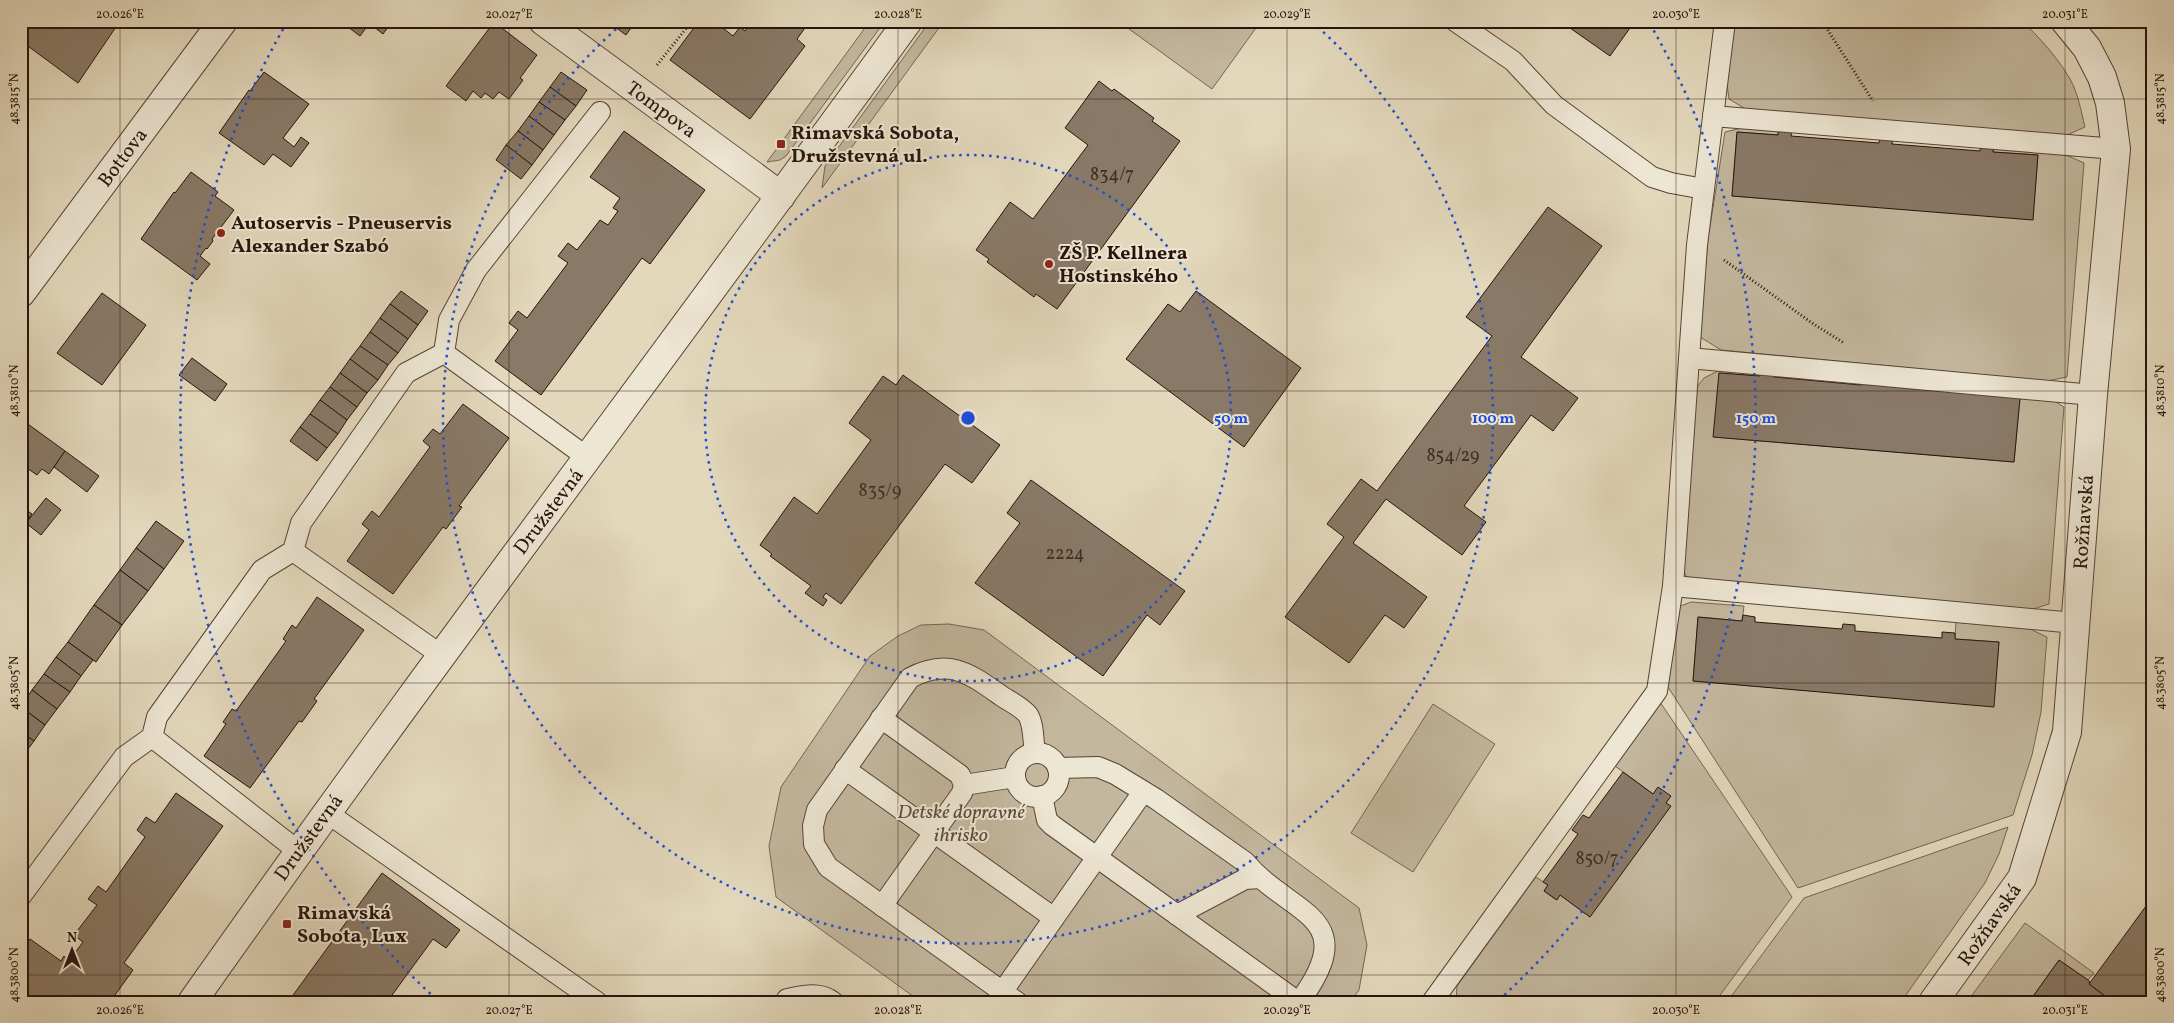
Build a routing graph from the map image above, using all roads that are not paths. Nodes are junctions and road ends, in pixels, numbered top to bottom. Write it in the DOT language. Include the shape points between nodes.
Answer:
graph roads {
  1 [pos="223,21"];
  2 [pos="543,21"];
  3 [pos="908,21"];
  4 [pos="1455,21"];
  5 [pos="1725,21"];
  6 [pos="2065,21"];
  7 [pos="600,112"];
  8 [pos="1713,116"];
  9 [pos="2116,150"];
  10 [pos="1704,189"];
  11 [pos="781,196"];
  12 [pos="21,293"];
  13 [pos="444,353"];
  14 [pos="1689,358"];
  15 [pos="2093,395"];
  16 [pos="588,458"];
  17 [pos="293,551"];
  18 [pos="1672,586"];
  19 [pos="2075,623"];
  20 [pos="441,655"];
  21 [pos="881,718"];
  22 [pos="152,738"];
  23 [pos="1035,753"];
  24 [pos="1058,768"];
  25 [pos="845,769"];
  26 [pos="1015,777"];
  27 [pos="964,785"];
  28 [pos="1143,792"];
  29 [pos="1042,796"];
  30 [pos="326,812"];
  31 [pos="934,833"];
  32 [pos="298,851"];
  33 [pos="1097,858"];
  34 [pos="28,877"];
  35 [pos="1260,878"];
  36 [pos="21,896"];
  37 [pos="882,906"];
  38 [pos="1177,915"];
  39 [pos="1054,918"];
  40 [pos="1010,997"];
  41 [pos="192,1002"];
  42 [pos="598,1002"];
  43 [pos="785,1002"];
  44 [pos="833,1002"];
  45 [pos="1299,1002"];
  46 [pos="1432,1002"];
  47 [pos="1933,1002"];
  1 -- 12 [label="street, Bottova"];
  2 -- 11 [label="street, Tompova"];
  3 -- 11 [label="street, Družstevná"];
  4 -- 10 [label="lane" via="1513,61 1554,105 1652,177"];
  5 -- 8 [label="lane"];
  6 -- 9 [label="street, Rožňavská" via="2087,48 2102,77 2110,103"];
  7 -- 13 [label="lane" via="476,270 449,320"];
  8 -- 9 [label="lane"];
  8 -- 10 [label="lane"];
  9 -- 15 [label="street, Rožňavská"];
  10 -- 14 [label="lane"];
  11 -- 16 [label="street, Družstevná"];
  13 -- 16 [label="lane"];
  13 -- 17 [label="lane" via="406,372 301,523"];
  14 -- 15 [label="lane"];
  14 -- 18 [label="lane"];
  15 -- 19 [label="street, Rožňavská"];
  16 -- 20 [label="street, Družstevná"];
  17 -- 20 [label="lane"];
  17 -- 22 [label="lane" via="262,570 157,717"];
  18 -- 19 [label="lane"];
  18 -- 46 [label="lane" via="1656,691"];
  19 -- 47 [label="street, Rožňavská" via="2066,732 2022,878"];
  20 -- 30 [label="street, Družstevná"];
  21 -- 23 [label="lane" via="910,678 934,668 962,670 1027,714"];
  21 -- 25 [label="lane"];
  21 -- 27 [label="lane" via="960,775"];
  22 -- 32 [label="lane"];
  22 -- 34 [label="lane" via="124,757"];
  23 -- 24 [label="lane" via="1053,759"];
  23 -- 26 [label="lane" via="1018,763"];
  24 -- 28 [label="lane" via="1098,767"];
  24 -- 29 [label="lane" via="1060,778 1056,787"];
  25 -- 31 [label="lane"];
  25 -- 37 [label="lane" via="817,810 813,826 814,844 828,867"];
  26 -- 27 [label="lane"];
  26 -- 29 [label="lane" via="1021,791 1030,796"];
  27 -- 31 [label="lane" via="962,793"];
  28 -- 33 [label="lane"];
  28 -- 35 [label="lane" via="1245,862"];
  29 -- 33 [label="lane" via="1047,820"];
  30 -- 32 [label="street, Družstevná"];
  30 -- 42 [label="lane"];
  31 -- 37 [label="lane"];
  31 -- 39 [label="lane"];
  32 -- 41 [label="street, Družstevná"];
  33 -- 38 [label="lane"];
  33 -- 39 [label="lane"];
  34 -- 36 [label="lane"];
  35 -- 38 [label="lane" via="1245,879"];
  35 -- 45 [label="lane" via="1310,915 1319,926 1325,948 1321,968"];
  37 -- 40 [label="lane"];
  38 -- 45 [label="lane"];
  39 -- 40 [label="lane"];
  43 -- 44 [label="lane" via="809,994"];
}
